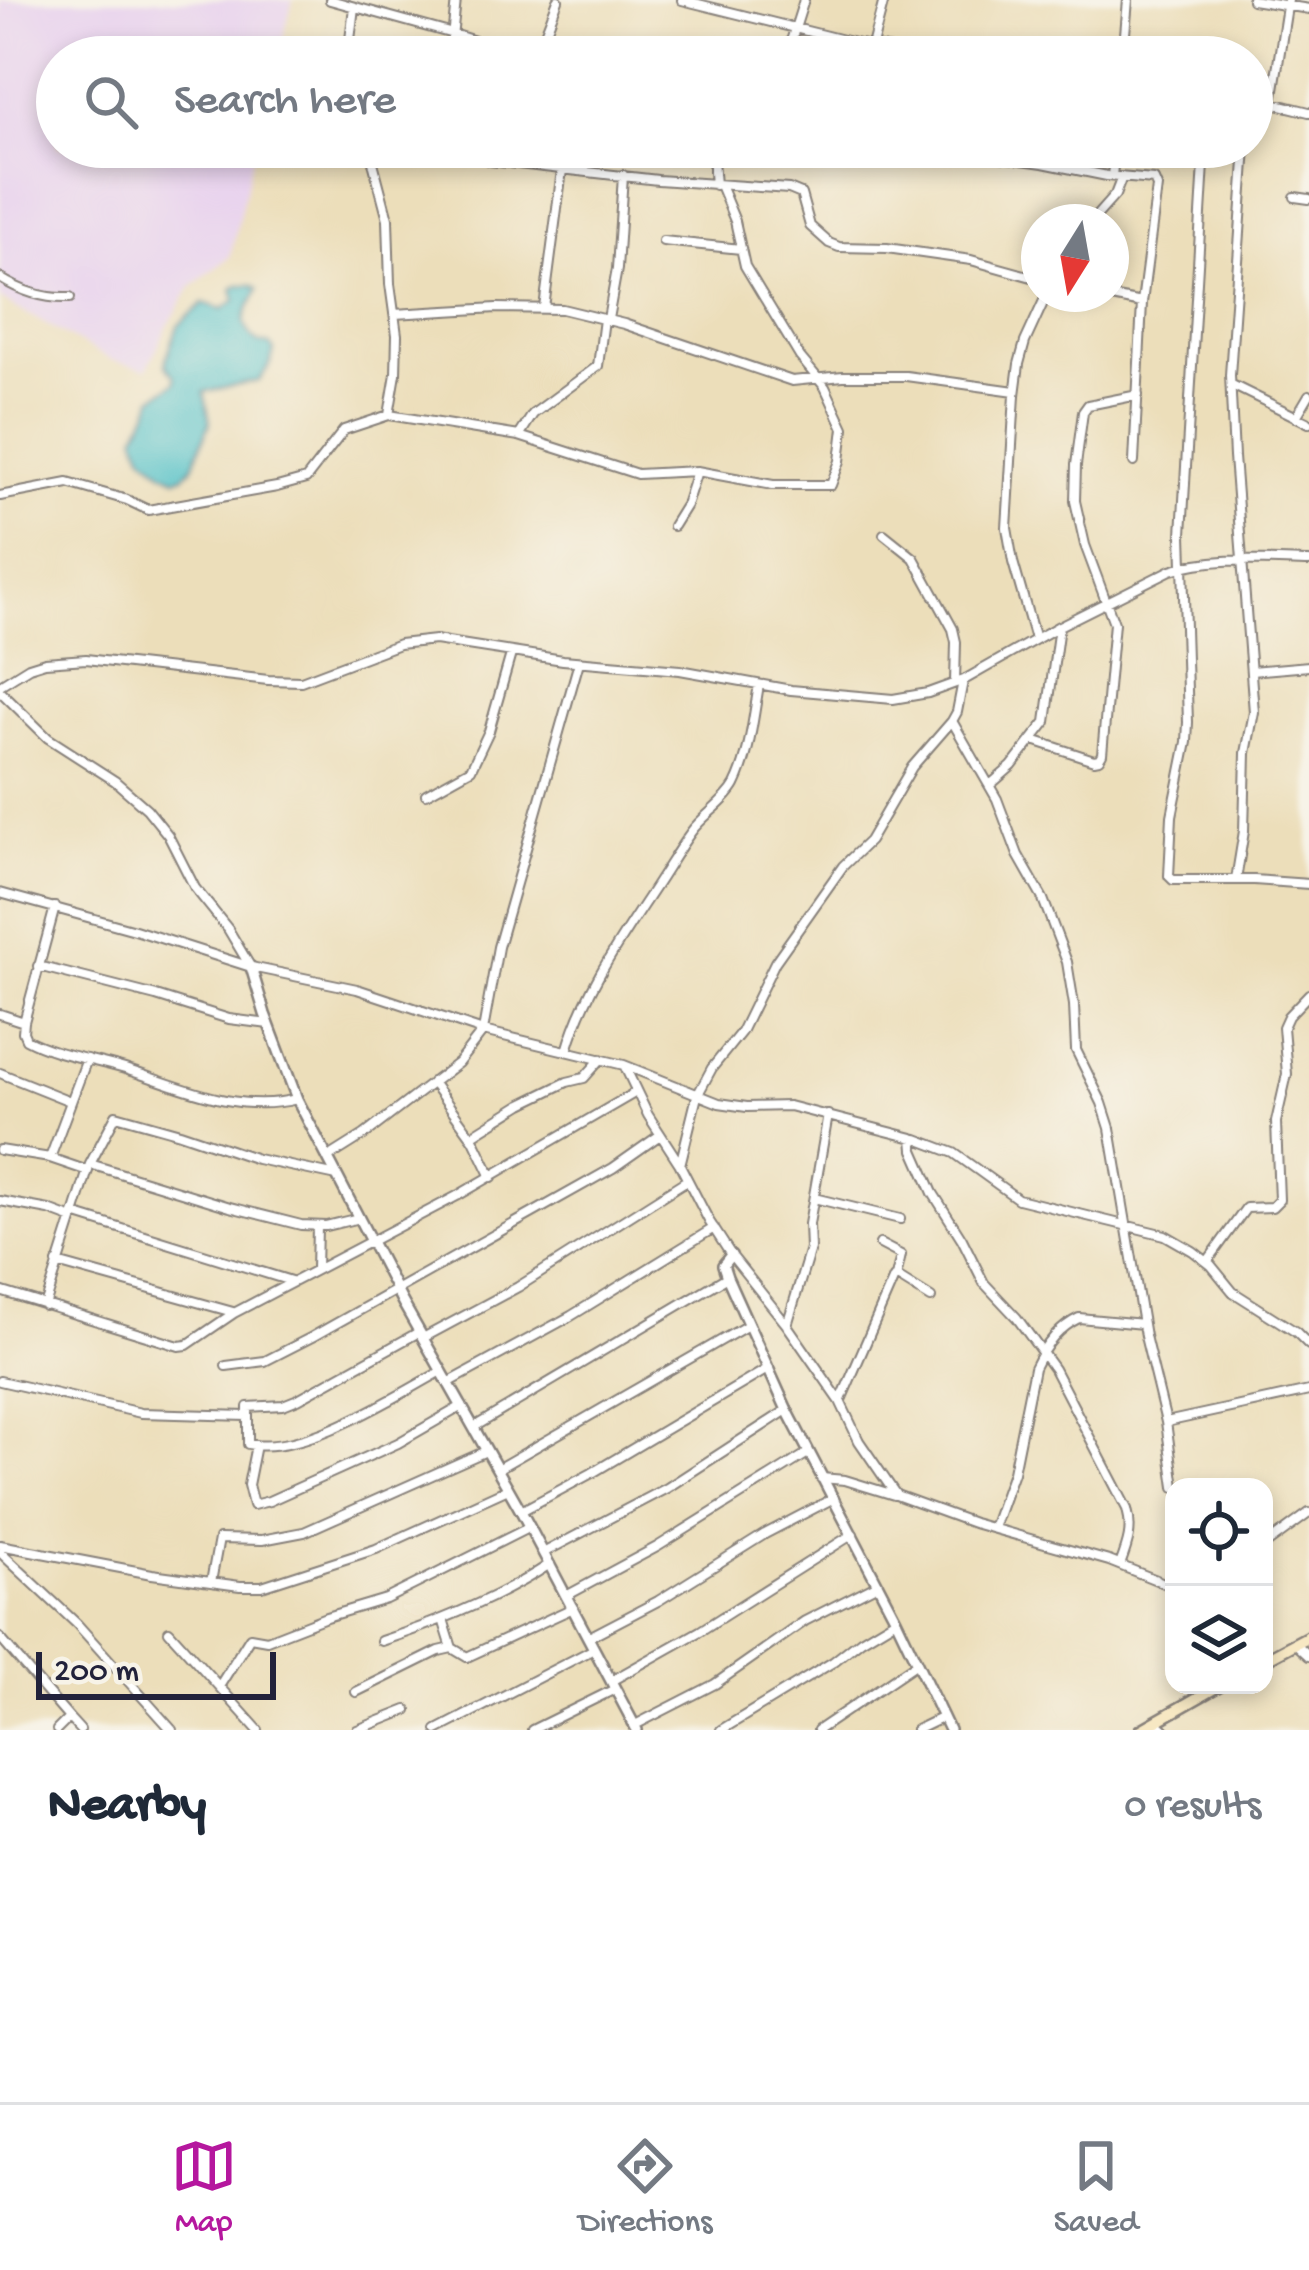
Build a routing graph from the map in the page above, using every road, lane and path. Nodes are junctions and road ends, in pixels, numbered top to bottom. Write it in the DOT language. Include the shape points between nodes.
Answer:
graph roads {
  1 [pos="331,0"];
  2 [pos="456,0"];
  3 [pos="558,0"];
  4 [pos="682,0"];
  5 [pos="804,0"];
  6 [pos="884,0"];
  7 [pos="1128,0"];
  8 [pos="1252,0"];
  9 [pos="1288,2"];
  10 [pos="354,7"];
  11 [pos="1309,9"];
  12 [pos="796,27"];
  13 [pos="453,34"];
  14 [pos="351,36"];
  15 [pos="459,36"];
  16 [pos="544,36"];
  17 [pos="793,36"];
  18 [pos="823,36"];
  19 [pos="874,36"];
  20 [pos="1125,36"];
  21 [pos="1273,96"];
  22 [pos="1273,102"];
  23 [pos="1309,112"];
  24 [pos="375,168"];
  25 [pos="546,168"];
  26 [pos="715,168"];
  27 [pos="1064,168"];
  28 [pos="1116,168"];
  29 [pos="1204,168"];
  30 [pos="1245,168"];
  31 [pos="562,170"];
  32 [pos="622,176"];
  33 [pos="1117,177"];
  34 [pos="718,185"];
  35 [pos="1294,196"];
  36 [pos="1309,199"];
  37 [pos="1107,204"];
  38 [pos="663,241"];
  39 [pos="741,249"];
  40 [pos="1021,274"];
  41 [pos="0,278"];
  42 [pos="70,298"];
  43 [pos="1129,300"];
  44 [pos="1142,303"];
  45 [pos="544,308"];
  46 [pos="1039,312"];
  47 [pos="394,314"];
  48 [pos="606,319"];
  49 [pos="819,379"];
  50 [pos="1230,385"];
  51 [pos="1015,392"];
  52 [pos="1138,395"];
  53 [pos="1309,395"];
  54 [pos="389,415"];
  55 [pos="1296,417"];
  56 [pos="1309,423"];
  57 [pos="519,436"];
  58 [pos="1135,462"];
  59 [pos="697,471"];
  60 [pos="0,496"];
  61 [pos="673,526"];
  62 [pos="884,534"];
  63 [pos="1242,561"];
  64 [pos="1309,562"];
  65 [pos="1184,566"];
  66 [pos="1108,603"];
  67 [pos="1058,626"];
  68 [pos="1035,639"];
  69 [pos="511,654"];
  70 [pos="579,662"];
  71 [pos="1309,666"];
  72 [pos="1251,671"];
  73 [pos="959,682"];
  74 [pos="759,685"];
  75 [pos="1,694"];
  76 [pos="952,721"];
  77 [pos="1034,740"];
  78 [pos="990,785"];
  79 [pos="426,794"];
  80 [pos="1236,880"];
  81 [pos="1309,884"];
  82 [pos="0,892"];
  83 [pos="55,907"];
  84 [pos="38,966"];
  85 [pos="251,967"];
  86 [pos="1309,994"];
  87 [pos="0,1014"];
  88 [pos="24,1022"];
  89 [pos="268,1024"];
  90 [pos="483,1031"];
  91 [pos="567,1051"];
  92 [pos="87,1059"];
  93 [pos="602,1059"];
  94 [pos="624,1065"];
  95 [pos="0,1073"];
  96 [pos="432,1082"];
  97 [pos="636,1093"];
  98 [pos="697,1096"];
  99 [pos="297,1099"];
  100 [pos="70,1101"];
  101 [pos="829,1114"];
  102 [pos="661,1135"];
  103 [pos="471,1136"];
  104 [pos="913,1137"];
  105 [pos="0,1150"];
  106 [pos="329,1157"];
  107 [pos="50,1158"];
  108 [pos="680,1165"];
  109 [pos="89,1168"];
  110 [pos="337,1176"];
  111 [pos="492,1177"];
  112 [pos="687,1180"];
  113 [pos="813,1198"];
  114 [pos="0,1201"];
  115 [pos="74,1216"];
  116 [pos="358,1218"];
  117 [pos="900,1219"];
  118 [pos="1126,1223"];
  119 [pos="317,1227"];
  120 [pos="713,1228"];
  121 [pos="370,1241"];
  122 [pos="880,1244"];
  123 [pos="731,1256"];
  124 [pos="1207,1262"];
  125 [pos="57,1263"];
  126 [pos="316,1269"];
  127 [pos="727,1277"];
  128 [pos="896,1277"];
  129 [pos="292,1282"];
  130 [pos="0,1291"];
  131 [pos="398,1291"];
  132 [pos="931,1298"];
  133 [pos="45,1306"];
  134 [pos="234,1312"];
  135 [pos="1143,1324"];
  136 [pos="748,1325"];
  137 [pos="787,1325"];
  138 [pos="421,1335"];
  139 [pos="1309,1346"];
  140 [pos="1042,1353"];
  141 [pos="226,1366"];
  142 [pos="769,1368"];
  143 [pos="442,1371"];
  144 [pos="0,1381"];
  145 [pos="448,1384"];
  146 [pos="1309,1391"];
  147 [pos="840,1401"];
  148 [pos="462,1406"];
  149 [pos="787,1410"];
  150 [pos="247,1417"];
  151 [pos="1166,1423"];
  152 [pos="474,1427"];
  153 [pos="256,1445"];
  154 [pos="486,1450"];
  155 [pos="808,1453"];
  156 [pos="497,1469"];
  157 [pos="821,1478"];
  158 [pos="1174,1478"];
  159 [pos="508,1490"];
  160 [pos="896,1495"];
  161 [pos="834,1498"];
  162 [pos="521,1511"];
  163 [pos="1309,1514"];
  164 [pos="530,1527"];
  165 [pos="992,1528"];
  166 [pos="853,1534"];
  167 [pos="1273,1540"];
  168 [pos="0,1548"];
  169 [pos="546,1558"];
  170 [pos="1120,1565"];
  171 [pos="211,1582"];
  172 [pos="878,1584"];
  173 [pos="1172,1586"];
  174 [pos="566,1595"];
  175 [pos="573,1608"];
  176 [pos="443,1619"];
  177 [pos="896,1619"];
  178 [pos="169,1631"];
  179 [pos="589,1636"];
  180 [pos="1309,1636"];
  181 [pos="0,1638"];
  182 [pos="381,1642"];
  183 [pos="1295,1643"];
  184 [pos="452,1648"];
  185 [pos="594,1648"];
  186 [pos="1273,1655"];
  187 [pos="1309,1656"];
  188 [pos="917,1663"];
  189 [pos="220,1685"];
  190 [pos="613,1685"];
  191 [pos="356,1692"];
  192 [pos="1207,1694"];
  193 [pos="406,1710"];
  194 [pos="69,1718"];
  195 [pos="943,1718"];
  196 [pos="1160,1726"];
  197 [pos="636,1727"];
  198 [pos="57,1730"];
  199 [pos="80,1730"];
  200 [pos="172,1730"];
  201 [pos="258,1730"];
  202 [pos="358,1730"];
  203 [pos="437,1730"];
  204 [pos="532,1730"];
  205 [pos="722,1730"];
  206 [pos="818,1730"];
  207 [pos="916,1730"];
  208 [pos="949,1730"];
  209 [pos="1141,1730"];
  1 -- 10 [label="street"];
  2 -- 13 [label="street"];
  3 -- 16 [label="street"];
  4 -- 12 [label="street"];
  5 -- 12 [label="street"];
  6 -- 19 [label="street"];
  7 -- 20 [label="street"];
  8 -- 9 [label="street"];
  9 -- 11 [label="street"];
  9 -- 21 [label="street"];
  10 -- 13 [label="street"];
  10 -- 14 [label="street"];
  12 -- 17 [label="street"];
  12 -- 18 [label="street"];
  13 -- 15 [label="street"];
  22 -- 23 [label="street"];
  24 -- 47 [label="street" via="388,219"];
  25 -- 31 [label="street"];
  26 -- 34 [label="street"];
  27 -- 33 [label="street"];
  28 -- 33 [label="street"];
  29 -- 65 [label="street"];
  30 -- 50 [label="street"];
  31 -- 32 [label="street"];
  31 -- 45 [label="street"];
  32 -- 34 [label="street"];
  32 -- 48 [label="street"];
  33 -- 37 [label="street"];
  33 -- 44 [label="street" via="1152,178 1157,187"];
  34 -- 39 [label="street"];
  34 -- 40 [label="street" via="801,194 810,226 839,247 958,258"];
  35 -- 36 [label="street"];
  38 -- 39 [label="street"];
  39 -- 49 [label="street" via="774,316"];
  41 -- 42 [label="street"];
  43 -- 44 [label="street"];
  44 -- 52 [label="street"];
  45 -- 47 [label="street"];
  45 -- 48 [label="street"];
  46 -- 51 [label="street"];
  47 -- 54 [label="street"];
  48 -- 49 [label="street" via="792,381"];
  48 -- 57 [label="street" via="598,366 533,414"];
  49 -- 51 [label="street" via="906,376"];
  49 -- 59 [label="street" via="845,433 831,485 773,485"];
  50 -- 55 [label="street"];
  50 -- 63 [label="street"];
  51 -- 68 [label="street" via="1007,528"];
  52 -- 58 [label="street"];
  52 -- 66 [label="street" via="1095,401 1083,412 1075,501"];
  53 -- 55 [label="street"];
  54 -- 57 [label="street"];
  54 -- 60 [label="street" via="344,430 306,479 277,487 148,510 68,483"];
  55 -- 56 [label="street"];
  57 -- 59 [label="street" via="637,474"];
  59 -- 61 [label="street"];
  62 -- 73 [label="street" via="914,558 946,614"];
  63 -- 64 [label="street"];
  63 -- 65 [label="street"];
  63 -- 72 [label="street"];
  65 -- 66 [label="street"];
  65 -- 80 [label="street" via="1188,722 1169,876"];
  66 -- 67 [label="street"];
  66 -- 77 [label="street" via="1114,637 1102,754 1094,760"];
  67 -- 68 [label="street"];
  67 -- 77 [label="street" via="1046,722"];
  68 -- 73 [label="street"];
  69 -- 70 [label="street"];
  69 -- 75 [label="street" via="418,640 301,681 63,660 29,667"];
  69 -- 79 [label="street" via="471,769"];
  70 -- 74 [label="street"];
  70 -- 90 [label="street" via="498,947"];
  71 -- 72 [label="street"];
  72 -- 80 [label="street"];
  73 -- 74 [label="street" via="893,699"];
  73 -- 76 [label="street"];
  74 -- 91 [label="street" via="736,783 689,834 621,938"];
  75 -- 85 [label="street" via="157,820"];
  76 -- 78 [label="street"];
  76 -- 98 [label="street" via="775,962"];
  77 -- 78 [label="street"];
  78 -- 118 [label="street" via="1067,962 1076,1050 1110,1128"];
  80 -- 81 [label="street"];
  82 -- 83 [label="street"];
  83 -- 84 [label="street"];
  83 -- 85 [label="street"];
  84 -- 88 [label="street"];
  84 -- 89 [label="street"];
  85 -- 89 [label="street"];
  85 -- 90 [label="street" via="357,989"];
  86 -- 124 [label="street" via="1283,1027 1279,1200 1246,1208"];
  87 -- 88 [label="street"];
  88 -- 92 [label="street" via="29,1042"];
  89 -- 99 [label="street"];
  90 -- 91 [label="street"];
  90 -- 96 [label="street"];
  91 -- 93 [label="street"];
  92 -- 99 [label="street" via="224,1100"];
  92 -- 100 [label="street"];
  93 -- 94 [label="street"];
  93 -- 103 [label="street" via="590,1074"];
  94 -- 97 [label="street"];
  94 -- 98 [label="street"];
  95 -- 100 [label="street"];
  96 -- 103 [label="street"];
  96 -- 106 [label="street"];
  97 -- 102 [label="street"];
  97 -- 111 [label="street"];
  98 -- 101 [label="street"];
  98 -- 108 [label="street"];
  99 -- 106 [label="street"];
  100 -- 107 [label="street"];
  101 -- 104 [label="street"];
  101 -- 113 [label="street"];
  102 -- 108 [label="street"];
  102 -- 131 [label="street"];
  103 -- 111 [label="street"];
  104 -- 118 [label="street" via="1018,1198"];
  104 -- 140 [label="street" via="933,1193 984,1283"];
  105 -- 107 [label="street"];
  106 -- 110 [label="street"];
  107 -- 109 [label="street"];
  108 -- 112 [label="street"];
  109 -- 110 [label="street" via="116,1115"];
  109 -- 115 [label="street"];
  109 -- 119 [label="street"];
  110 -- 116 [label="street"];
  111 -- 121 [label="street"];
  112 -- 120 [label="street"];
  112 -- 138 [label="street" via="529,1281"];
  113 -- 117 [label="street"];
  113 -- 137 [label="street" via="810,1250"];
  114 -- 115 [label="street"];
  115 -- 125 [label="street"];
  115 -- 129 [label="street"];
  116 -- 119 [label="street"];
  116 -- 121 [label="street"];
  118 -- 124 [label="street" via="1165,1235"];
  118 -- 135 [label="street"];
  119 -- 126 [label="street"];
  120 -- 123 [label="street"];
  120 -- 145 [label="street"];
  121 -- 126 [label="street"];
  121 -- 131 [label="street"];
  122 -- 128 [label="street" via="900,1253"];
  123 -- 127 [label="street" via="723,1265"];
  123 -- 137 [label="street"];
  124 -- 139 [label="street" via="1233,1292"];
  125 -- 133 [label="street"];
  125 -- 134 [label="street"];
  126 -- 129 [label="street"];
  127 -- 136 [label="street"];
  127 -- 152 [label="street"];
  128 -- 132 [label="street"];
  128 -- 147 [label="street"];
  129 -- 134 [label="street"];
  130 -- 133 [label="street"];
  131 -- 138 [label="street"];
  131 -- 141 [label="street" via="272,1358"];
  133 -- 134 [label="street" via="179,1346"];
  135 -- 140 [label="street" via="1073,1319"];
  135 -- 151 [label="street"];
  136 -- 142 [label="street"];
  136 -- 156 [label="street"];
  137 -- 147 [label="street"];
  138 -- 143 [label="street"];
  138 -- 150 [label="street" via="298,1400 250,1406"];
  140 -- 165 [label="street"];
  140 -- 170 [label="street" via="1127,1509 1130,1537"];
  142 -- 149 [label="street"];
  142 -- 162 [label="street"];
  143 -- 145 [label="street"];
  143 -- 153 [label="street" via="321,1432"];
  144 -- 150 [label="street" via="141,1413"];
  145 -- 148 [label="street"];
  146 -- 151 [label="street"];
  147 -- 160 [label="street"];
  148 -- 152 [label="street"];
  148 -- 153 [label="street" via="361,1461 254,1505 248,1485"];
  149 -- 155 [label="street"];
  149 -- 169 [label="street"];
  150 -- 153 [label="street" via="248,1443"];
  151 -- 158 [label="street"];
  152 -- 154 [label="street"];
  154 -- 156 [label="street"];
  154 -- 171 [label="street" via="304,1532 218,1539"];
  155 -- 157 [label="street"];
  155 -- 174 [label="street"];
  156 -- 159 [label="street"];
  157 -- 160 [label="street"];
  157 -- 161 [label="street"];
  159 -- 162 [label="street"];
  159 -- 171 [label="street" via="376,1549 273,1583"];
  160 -- 165 [label="street"];
  161 -- 166 [label="street"];
  161 -- 179 [label="street"];
  162 -- 164 [label="street"];
  163 -- 167 [label="street"];
  164 -- 169 [label="street"];
  164 -- 189 [label="street" via="368,1606 267,1640 250,1637"];
  165 -- 170 [label="street"];
  166 -- 172 [label="street"];
  166 -- 190 [label="street"];
  168 -- 171 [label="street"];
  168 -- 200 [label="street"];
  169 -- 174 [label="street"];
  169 -- 176 [label="street" via="513,1586"];
  170 -- 173 [label="street"];
  172 -- 177 [label="street"];
  172 -- 197 [label="street"];
  174 -- 175 [label="street"];
  175 -- 179 [label="street"];
  175 -- 184 [label="street" via="471,1656"];
  176 -- 182 [label="street"];
  176 -- 184 [label="street"];
  177 -- 188 [label="street"];
  177 -- 205 [label="street"];
  178 -- 189 [label="street"];
  179 -- 185 [label="street"];
  180 -- 183 [label="main road"];
  181 -- 194 [label="street"];
  183 -- 186 [label="main road"];
  183 -- 187 [label="street"];
  184 -- 191 [label="street"];
  185 -- 190 [label="street"];
  185 -- 203 [label="street"];
  188 -- 195 [label="street"];
  188 -- 206 [label="street"];
  189 -- 201 [label="street"];
  190 -- 197 [label="street"];
  190 -- 204 [label="street"];
  192 -- 196 [label="main road"];
  193 -- 202 [label="street"];
  194 -- 198 [label="street"];
  194 -- 199 [label="street"];
  195 -- 207 [label="street"];
  195 -- 208 [label="street"];
  196 -- 209 [label="main road"];
}
